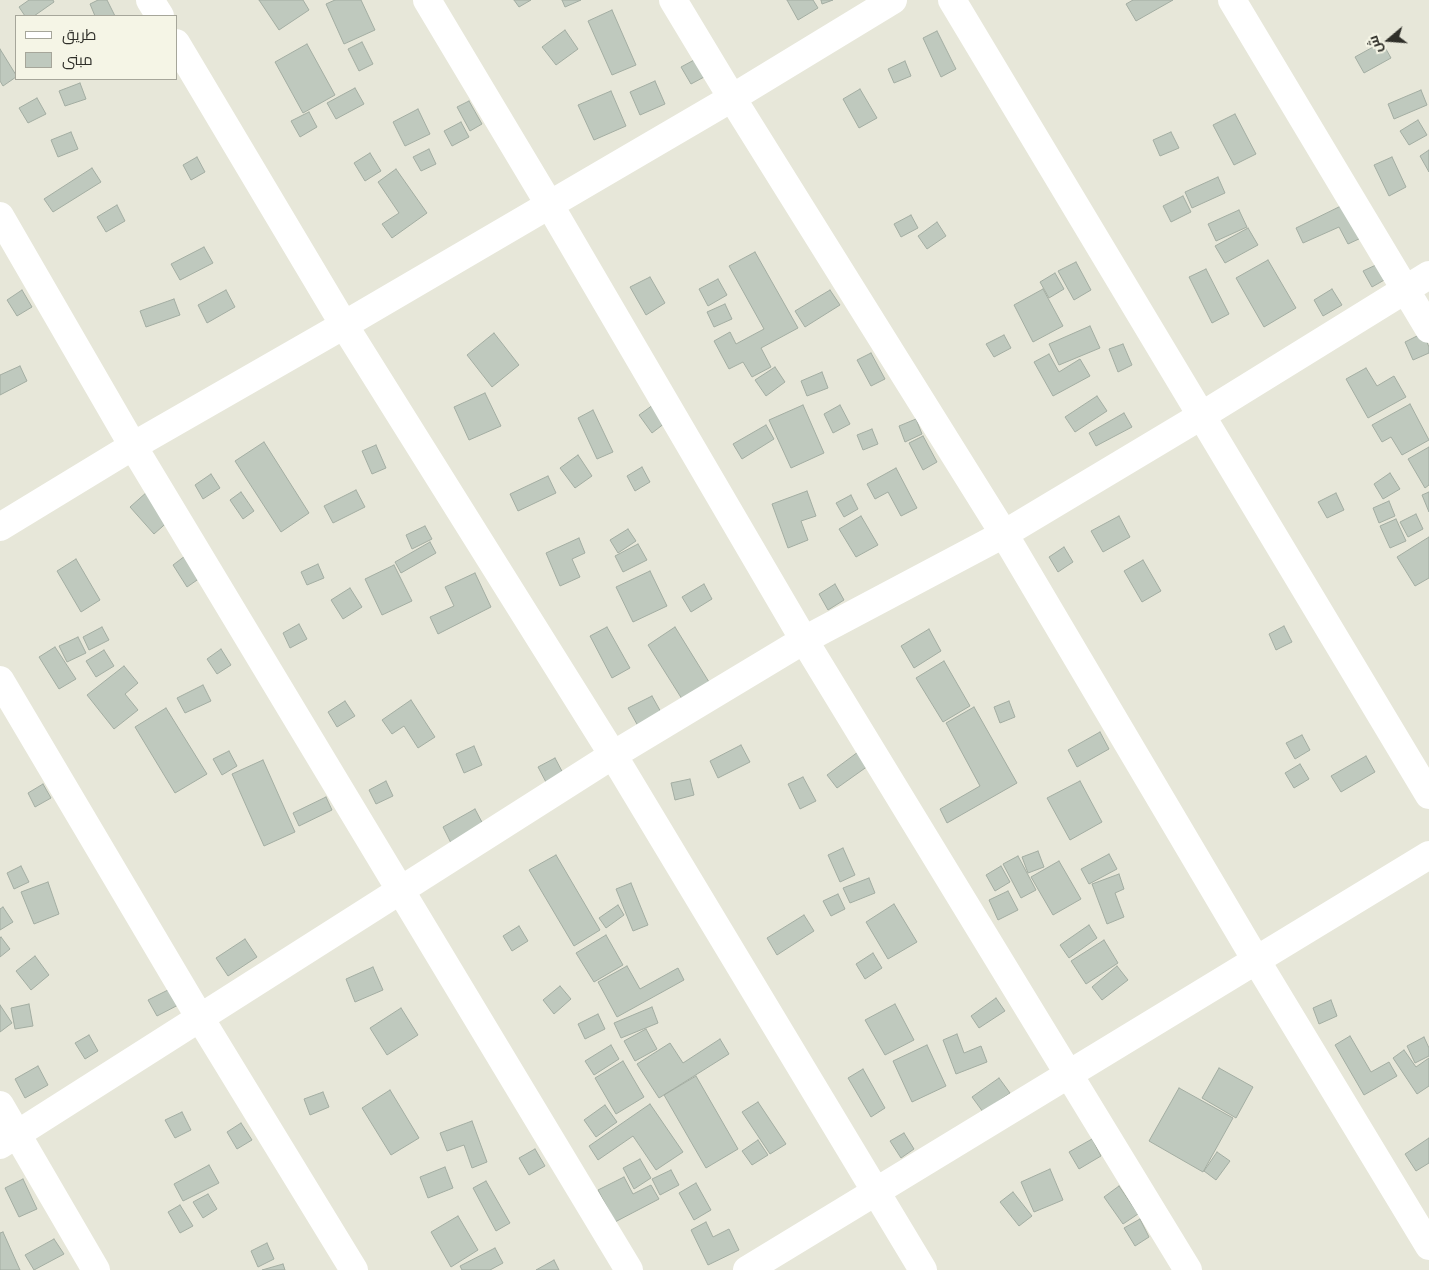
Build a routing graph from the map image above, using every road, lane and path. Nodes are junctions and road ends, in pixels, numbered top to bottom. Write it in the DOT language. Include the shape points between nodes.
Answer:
graph roads {
  1 [pos="150,0"];
  2 [pos="427,0"];
  3 [pos="673,0"];
  4 [pos="893,0"];
  5 [pos="952,0"];
  6 [pos="1232,0"];
  7 [pos="159,15"];
  8 [pos="178,46"];
  9 [pos="732,98"];
  10 [pos="549,204"];
  11 [pos="0,216"];
  12 [pos="1429,275"];
  13 [pos="1405,290"];
  14 [pos="344,325"];
  15 [pos="1429,329"];
  16 [pos="1201,416"];
  17 [pos="132,446"];
  18 [pos="0,527"];
  19 [pos="1004,534"];
  20 [pos="804,640"];
  21 [pos="0,680"];
  22 [pos="613,755"];
  23 [pos="1429,796"];
  24 [pos="1429,855"];
  25 [pos="400,891"];
  26 [pos="1256,960"];
  27 [pos="200,1018"];
  28 [pos="1068,1074"];
  29 [pos="0,1105"];
  30 [pos="9,1139"];
  31 [pos="876,1191"];
  32 [pos="1429,1246"];
  33 [pos="96,1270"];
  34 [pos="354,1270"];
  35 [pos="629,1270"];
  36 [pos="747,1270"];
  37 [pos="923,1270"];
  38 [pos="1188,1270"];
  1 -- 7 [label="street"];
  2 -- 10 [label="street"];
  3 -- 9 [label="street"];
  4 -- 9 [label="street"];
  5 -- 16 [label="street"];
  6 -- 13 [label="street"];
  8 -- 14 [label="street"];
  9 -- 10 [label="street"];
  9 -- 19 [label="street"];
  10 -- 14 [label="street"];
  10 -- 20 [label="street"];
  11 -- 17 [label="street"];
  12 -- 13 [label="street"];
  13 -- 15 [label="street"];
  13 -- 16 [label="street"];
  14 -- 17 [label="street"];
  14 -- 22 [label="street"];
  16 -- 19 [label="street"];
  16 -- 23 [label="street"];
  17 -- 18 [label="street"];
  17 -- 25 [label="street"];
  19 -- 20 [label="street"];
  19 -- 26 [label="street"];
  20 -- 22 [label="street"];
  20 -- 28 [label="street"];
  21 -- 27 [label="street"];
  22 -- 25 [label="street"];
  22 -- 31 [label="street"];
  24 -- 26 [label="street"];
  25 -- 27 [label="street"];
  25 -- 35 [label="street"];
  26 -- 28 [label="street"];
  26 -- 32 [label="street"];
  27 -- 30 [label="street"];
  27 -- 34 [label="street"];
  28 -- 31 [label="street"];
  28 -- 38 [label="street"];
  29 -- 30 [label="street"];
  30 -- 33 [label="street"];
  31 -- 36 [label="street"];
  31 -- 37 [label="street"];
}
